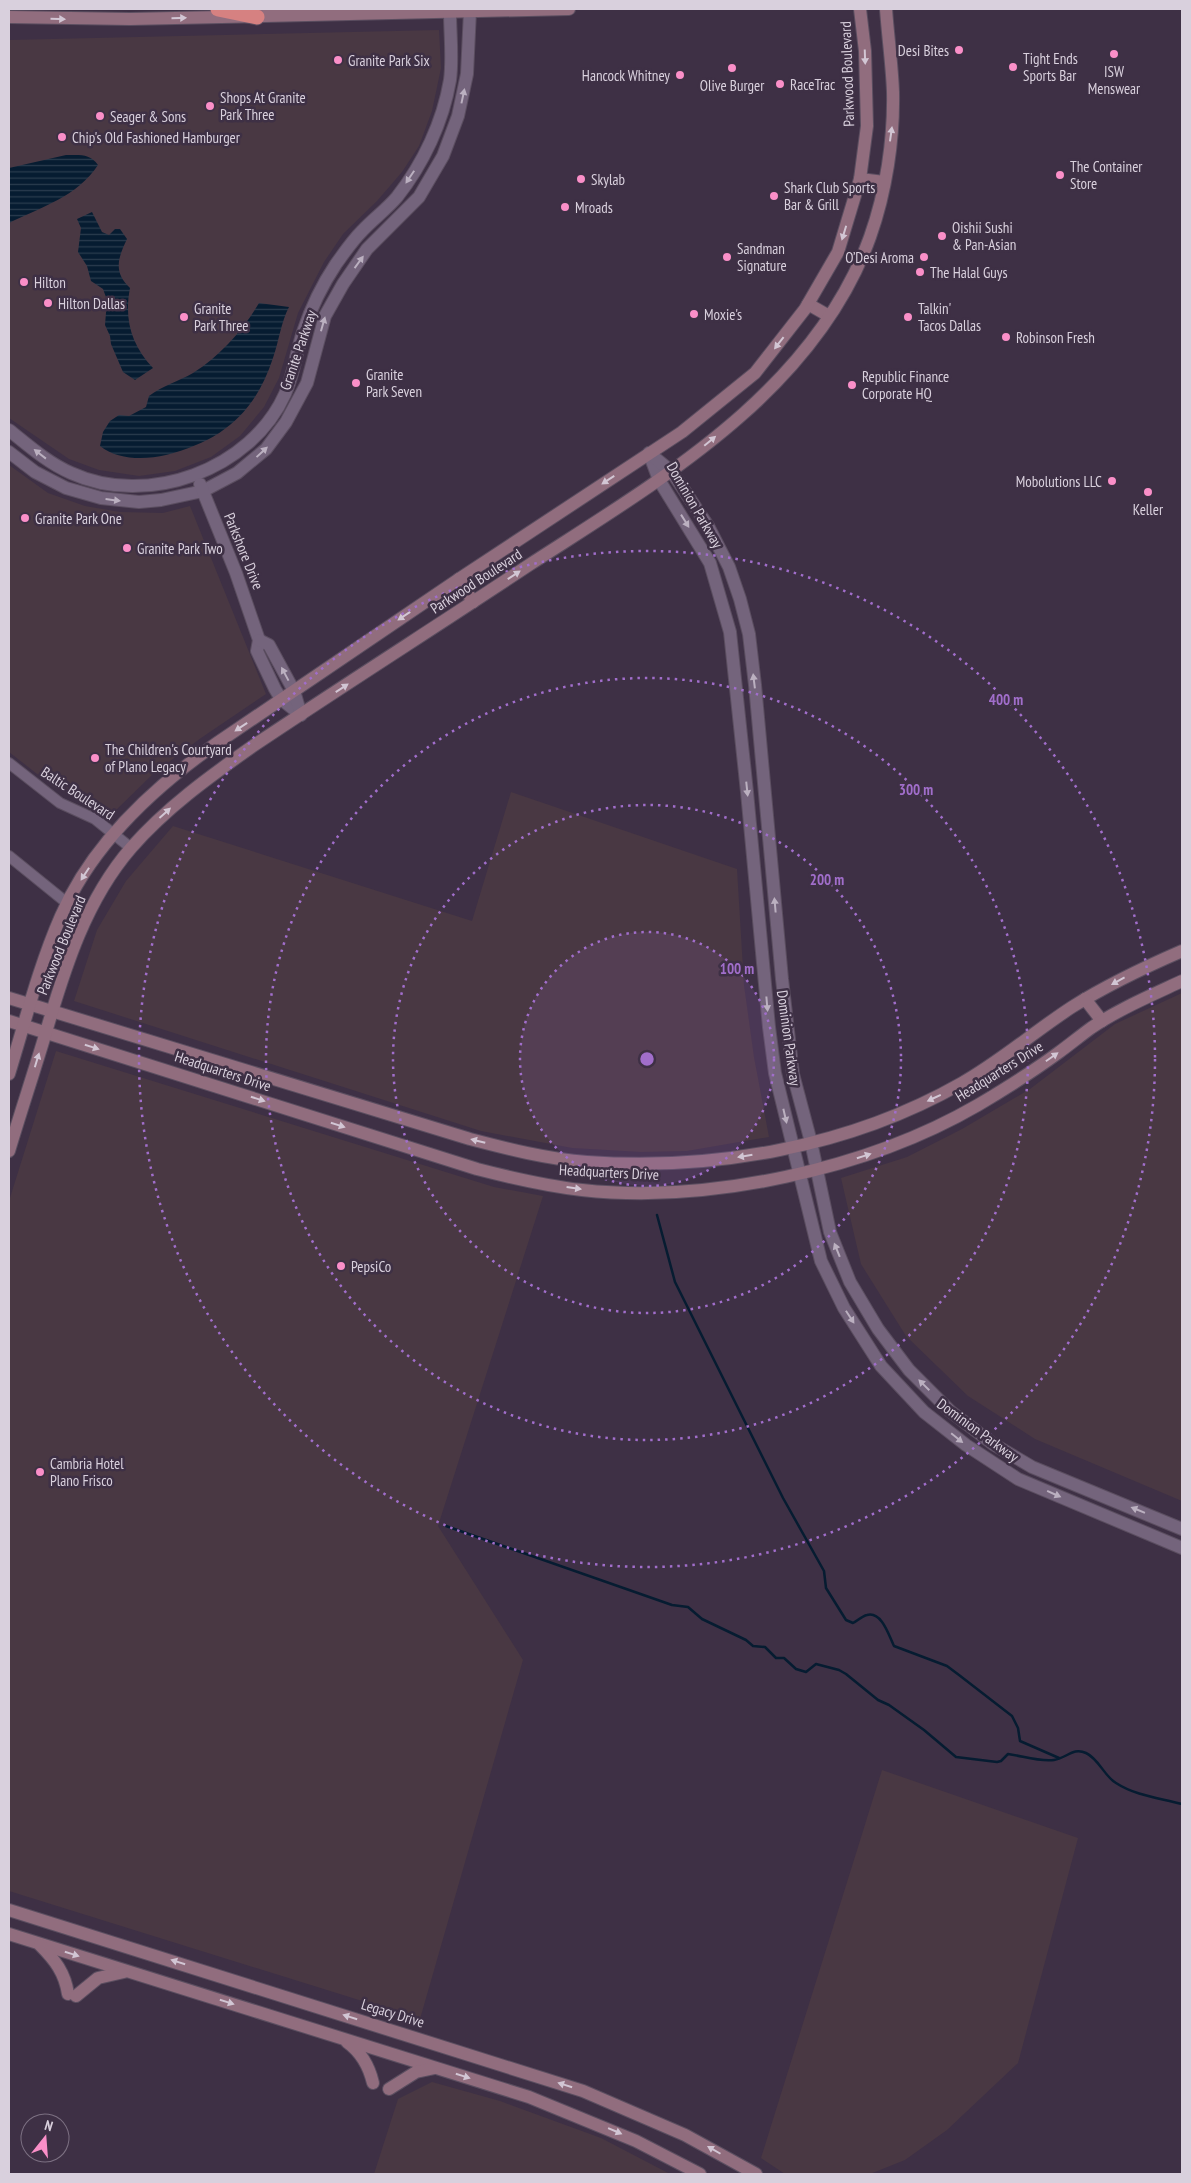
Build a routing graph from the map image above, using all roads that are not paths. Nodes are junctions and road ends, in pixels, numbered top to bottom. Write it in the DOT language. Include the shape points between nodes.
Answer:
graph roads {
  1 [pos="218,9"];
  2 [pos="570,9"];
  3 [pos="860,9"];
  4 [pos="886,9"];
  5 [pos="470,11"];
  6 [pos="450,12"];
  7 [pos="257,17"];
  8 [pos="9,18"];
  9 [pos="434,135"];
  10 [pos="448,143"];
  11 [pos="860,180"];
  12 [pos="884,182"];
  13 [pos="319,294"];
  14 [pos="332,302"];
  15 [pos="808,304"];
  16 [pos="829,316"];
  17 [pos="9,430"];
  18 [pos="9,452"];
  19 [pos="649,453"];
  20 [pos="672,472"];
  21 [pos="72,474"];
  22 [pos="198,475"];
  23 [pos="658,480"];
  24 [pos="66,488"];
  25 [pos="203,491"];
  26 [pos="459,579"];
  27 [pos="738,593"];
  28 [pos="721,598"];
  29 [pos="474,602"];
  30 [pos="259,640"];
  31 [pos="294,691"];
  32 [pos="281,699"];
  33 [pos="301,715"];
  34 [pos="9,763"];
  35 [pos="114,834"];
  36 [pos="131,848"];
  37 [pos="9,856"];
  38 [pos="67,904"];
  39 [pos="1182,951"];
  40 [pos="780,954"];
  41 [pos="762,956"];
  42 [pos="1182,980"];
  43 [pos="9,998"];
  44 [pos="1086,1000"];
  45 [pos="30,1004"];
  46 [pos="52,1011"];
  47 [pos="9,1021"];
  48 [pos="1102,1021"];
  49 [pos="24,1026"];
  50 [pos="46,1032"];
  51 [pos="9,1074"];
  52 [pos="811,1142"];
  53 [pos="793,1147"];
  54 [pos="9,1151"];
  55 [pos="817,1169"];
  56 [pos="800,1173"];
  57 [pos="1080,1487"];
  58 [pos="1074,1503"];
  59 [pos="1182,1530"];
  60 [pos="1182,1548"];
  61 [pos="9,1910"];
  62 [pos="9,1934"];
  63 [pos="38,1944"];
  64 [pos="129,1972"];
  65 [pos="343,2038"];
  66 [pos="435,2068"];
  67 [pos="373,2083"];
  68 [pos="389,2089"];
  69 [pos="700,2174"];
  70 [pos="756,2174"];
  1 -- 7 [label="highway"];
  2 -- 5 [label="main road"];
  3 -- 11 [label="main road, Parkwood Boulevard, one-way" via="867,126"];
  12 -- 4 [label="main road, Parkwood Boulevard, one-way" via="892,121"];
  5 -- 6 [label="main road"];
  10 -- 5 [label="street, Granite Parkway, one-way" via="467,74"];
  6 -- 7 [label="main road"];
  6 -- 9 [label="street, Granite Parkway" via="450,79"];
  8 -- 7 [label="main road, one-way"];
  9 -- 10 [label="street"];
  9 -- 13 [label="street, Granite Parkway, one-way" via="397,197 361,232 336,264"];
  14 -- 10 [label="street, Granite Parkway, one-way" via="367,250 418,197"];
  11 -- 12 [label="main road"];
  11 -- 15 [label="main road, Parkwood Boulevard, one-way" via="838,252"];
  12 -- 16 [label="main road, Parkwood Boulevard" via="870,237 844,294"];
  13 -- 14 [label="street"];
  13 -- 22 [label="street, Granite Parkway" via="302,333 285,396 263,429 229,458"];
  25 -- 14 [label="street, Granite Parkway, one-way" via="237,473 266,449 286,422 307,383 325,316"];
  15 -- 16 [label="main road"];
  15 -- 19 [label="main road, Parkwood Boulevard, one-way" via="755,373 694,423"];
  20 -- 16 [label="main road, Parkwood Boulevard, one-way" via="754,404 810,344"];
  21 -- 17 [label="street, Granite Parkway, one-way" via="44,458"];
  18 -- 24 [label="street, Granite Parkway" via="35,472"];
  19 -- 20 [label="street, Dominion Parkway"];
  19 -- 23 [label="street, Dominion Parkway"];
  19 -- 26 [label="main road, Parkwood Boulevard, one-way"];
  20 -- 23 [label="main road, Parkwood Boulevard"];
  20 -- 27 [label="street, Dominion Parkway" via="708,526"];
  21 -- 22 [label="street, Granite Parkway" via="136,487"];
  21 -- 24 [label="street"];
  22 -- 25 [label="street, Parkshore Drive"];
  23 -- 28 [label="street, Dominion Parkway, one-way" via="708,558"];
  29 -- 23 [label="main road, Parkwood Boulevard, one-way"];
  24 -- 25 [label="street, Granite Parkway, one-way" via="101,498 138,502"];
  25 -- 30 [label="street, Parkshore Drive"];
  26 -- 29 [label="main road"];
  26 -- 31 [label="main road, Parkwood Boulevard, one-way"];
  27 -- 28 [label="street"];
  40 -- 27 [label="street, Dominion Parkway, one-way" via="755,685"];
  28 -- 41 [label="street, Dominion Parkway, one-way" via="730,632 736,680"];
  33 -- 29 [label="main road, Parkwood Boulevard, one-way"];
  31 -- 30 [label="street, Parkshore Drive, one-way" via="269,645"];
  30 -- 32 [label="street, Parkshore Drive" via="257,651"];
  31 -- 32 [label="main road, Parkwood Boulevard"];
  31 -- 33 [label="street, Parkshore Drive"];
  32 -- 33 [label="street, Parkshore Drive"];
  32 -- 35 [label="main road, Parkwood Boulevard, one-way" via="181,769 151,794"];
  36 -- 33 [label="main road, Parkwood Boulevard, one-way" via="203,782"];
  34 -- 35 [label="street, Baltic Boulevard" via="60,803 95,819"];
  35 -- 36 [label="street, Baltic Boulevard"];
  35 -- 38 [label="main road, Parkwood Boulevard, one-way"];
  36 -- 46 [label="main road, Parkwood Boulevard" via="101,891 84,923"];
  37 -- 38 [label="street"];
  38 -- 45 [label="main road, Parkwood Boulevard"];
  39 -- 44 [label="main road, Headquarters Drive, one-way" via="1151,964"];
  40 -- 41 [label="street"];
  40 -- 52 [label="street, Dominion Parkway" via="793,1074"];
  41 -- 53 [label="street, Dominion Parkway, one-way" via="775,1072"];
  42 -- 48 [label="main road, Headquarters Drive"];
  43 -- 45 [label="main road, Headquarters Drive"];
  44 -- 48 [label="main road"];
  44 -- 52 [label="main road, Headquarters Drive, one-way" via="945,1093 855,1131"];
  45 -- 46 [label="main road, Headquarters Drive"];
  45 -- 49 [label="main road, Parkwood Boulevard"];
  46 -- 50 [label="main road, Parkwood Boulevard"];
  53 -- 46 [label="main road, Headquarters Drive, one-way" via="685,1162 585,1162 544,1156 470,1139"];
  47 -- 49 [label="main road, Headquarters Drive"];
  55 -- 48 [label="main road, Headquarters Drive, one-way" via="864,1156 944,1124 1012,1084"];
  49 -- 50 [label="main road, Headquarters Drive"];
  49 -- 51 [label="main road, Parkwood Boulevard"];
  54 -- 50 [label="main road, Parkwood Boulevard, one-way"];
  50 -- 56 [label="main road, Headquarters Drive, one-way" via="443,1158 526,1181 582,1190 673,1191 741,1184"];
  52 -- 53 [label="main road, Headquarters Drive"];
  52 -- 55 [label="street, Dominion Parkway"];
  53 -- 56 [label="street, Dominion Parkway"];
  55 -- 56 [label="main road, Headquarters Drive"];
  57 -- 55 [label="street, Dominion Parkway, one-way" via="1032,1467 993,1444 950,1411 909,1370 878,1329 850,1282 830,1232"];
  56 -- 58 [label="street, Dominion Parkway, one-way" via="821,1261 844,1308 881,1366 924,1412 966,1446 1018,1479"];
  57 -- 58 [label="street"];
  59 -- 57 [label="street, Dominion Parkway, one-way"];
  58 -- 60 [label="street, Dominion Parkway"];
  70 -- 61 [label="main road, Legacy Drive, one-way" via="685,2135 583,2091"];
  62 -- 63 [label="main road"];
  63 -- 64 [label="main road, one-way"];
  63 -- 64 [label="main road" via="57,1963 72,1995 98,1978"];
  64 -- 65 [label="main road, one-way"];
  65 -- 66 [label="main road"];
  65 -- 67 [label="main road" via="362,2057"];
  66 -- 68 [label="main road" via="416,2072"];
  66 -- 69 [label="main road, one-way" via="587,2119"];
}
